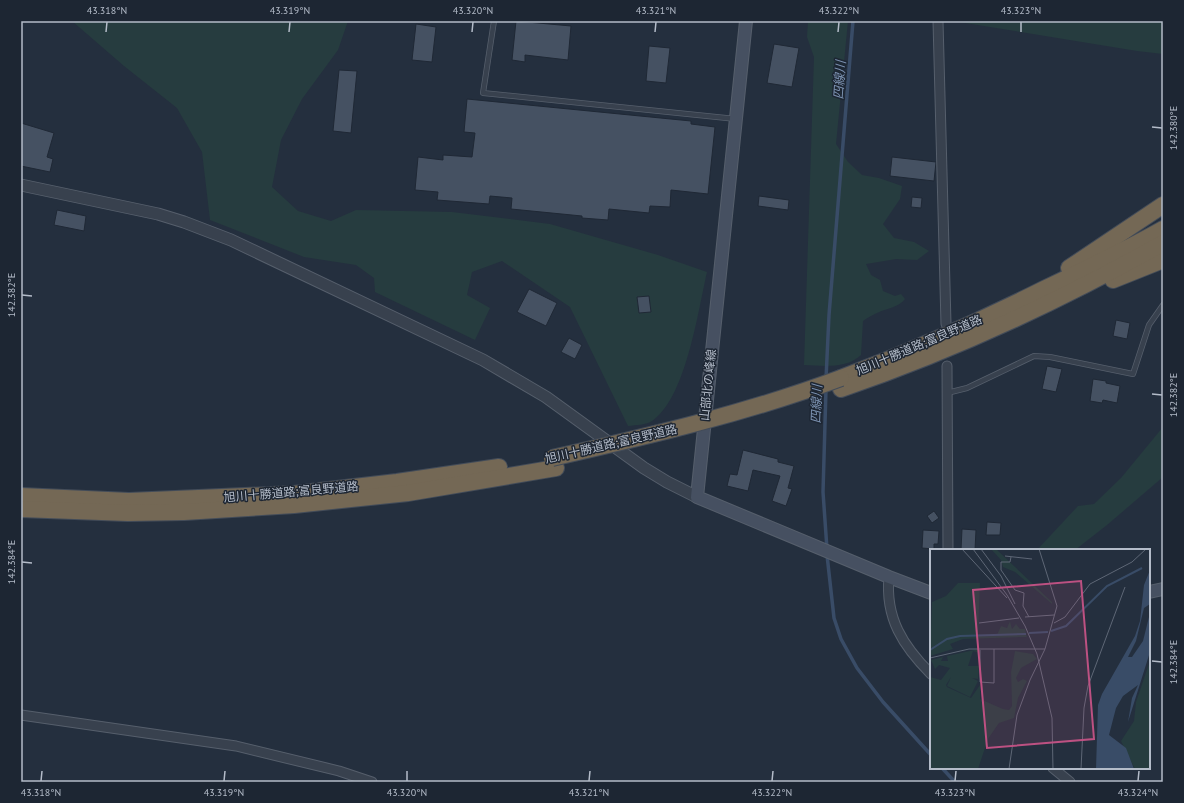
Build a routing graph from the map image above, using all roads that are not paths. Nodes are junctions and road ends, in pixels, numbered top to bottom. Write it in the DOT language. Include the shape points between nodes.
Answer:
graph roads {
  1 [pos="494,21"];
  2 [pos="746,21"];
  3 [pos="938,21"];
  4 [pos="736,120"];
  5 [pos="21,185"];
  6 [pos="1163,205"];
  7 [pos="1163,229"];
  8 [pos="1163,243"];
  9 [pos="1163,260"];
  10 [pos="1163,305"];
  11 [pos="1024,307"];
  12 [pos="946,324"];
  13 [pos="947,366"];
  14 [pos="948,393"];
  15 [pos="21,496"];
  16 [pos="697,497"];
  17 [pos="128,507"];
  18 [pos="21,509"];
  19 [pos="948,549"];
  20 [pos="889,577"];
  21 [pos="1163,589"];
  22 [pos="1150,592"];
  23 [pos="930,593"];
  24 [pos="930,673"];
  25 [pos="21,715"];
  26 [pos="1054,769"];
  27 [pos="372,782"];
  28 [pos="1070,782"];
  1 -- 4 [label="lane" via="483,93"];
  2 -- 4 [label="main road, 山部北の峰線"];
  3 -- 12 [label="street"];
  4 -- 16 [label="main road, 山部北の峰線"];
  5 -- 16 [label="street" via="158,214 231,240 483,360 546,397 644,468"];
  6 -- 11 [label="highway"];
  7 -- 11 [label="highway, 旭川十勝道路;富良野道路"];
  8 -- 11 [label="highway, 旭川十勝道路;富良野道路" via="1132,260"];
  9 -- 11 [label="highway"];
  10 -- 14 [label="lane" via="1149,325 1133,374 1034,356 967,388"];
  11 -- 17 [label="highway, 旭川十勝道路;富良野道路" via="954,346 887,374 841,384 743,420 668,442 408,493 294,505"];
  13 -- 14 [label="street"];
  14 -- 19 [label="street"];
  15 -- 17 [label="highway, 旭川十勝道路;富良野道路"];
  16 -- 20 [label="main road"];
  17 -- 18 [label="highway, 旭川十勝道路;富良野道路"];
  20 -- 23 [label="main road"];
  20 -- 24 [label="street" via="887,593 893,619 907,647"];
  21 -- 22 [label="main road"];
  25 -- 27 [label="street" via="236,746 339,771"];
  26 -- 28 [label="street"];
}
